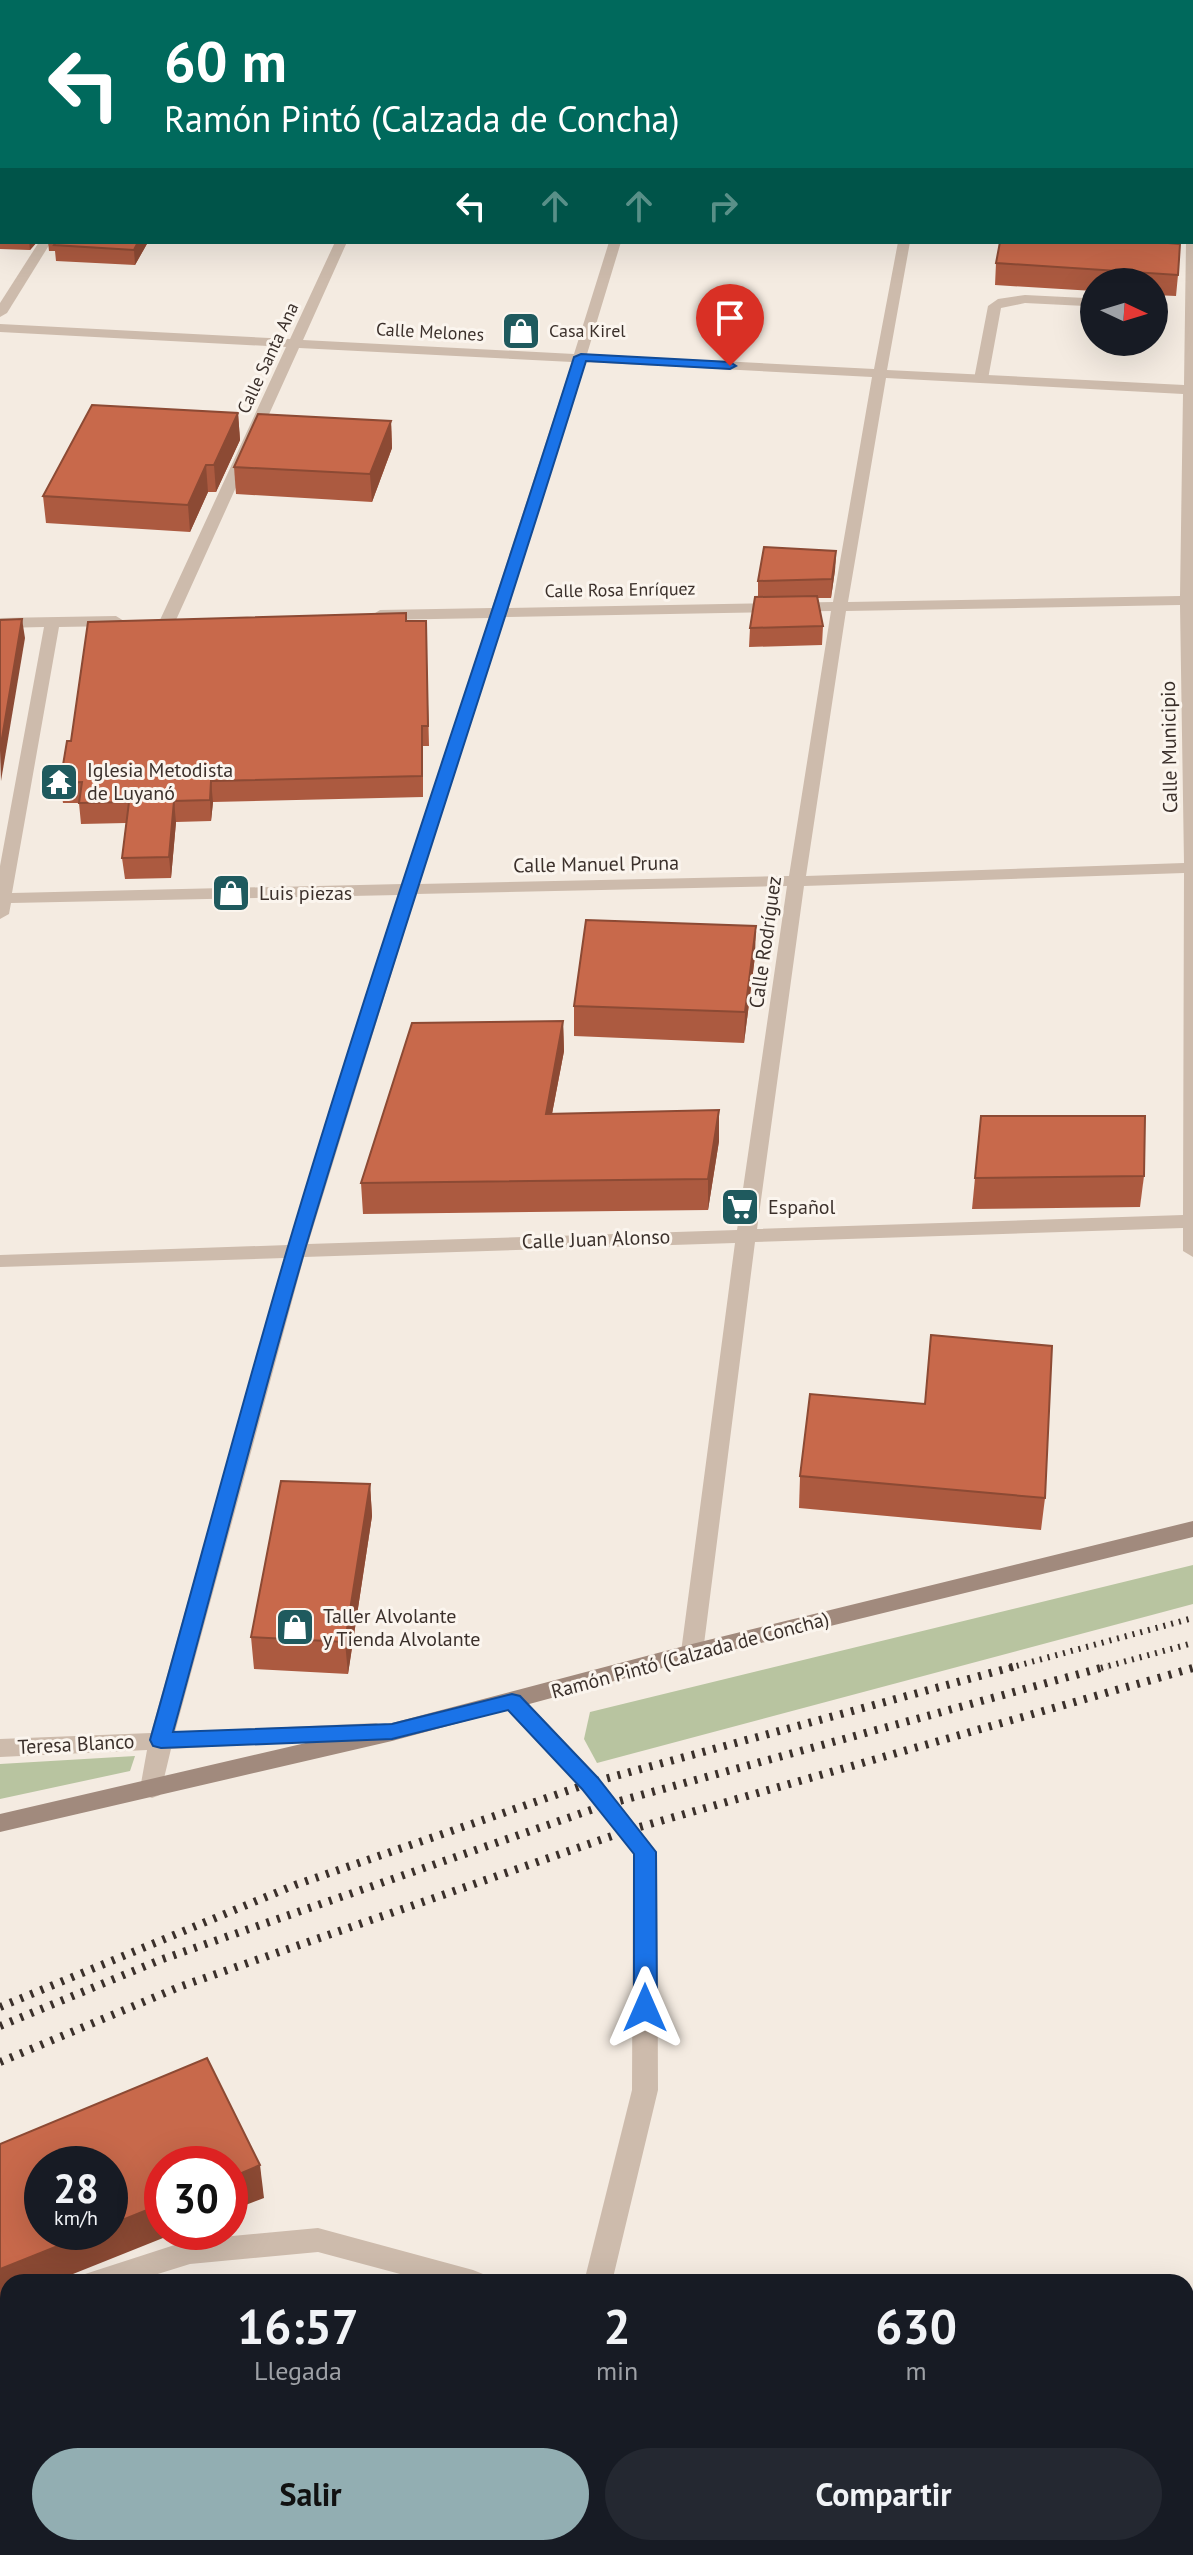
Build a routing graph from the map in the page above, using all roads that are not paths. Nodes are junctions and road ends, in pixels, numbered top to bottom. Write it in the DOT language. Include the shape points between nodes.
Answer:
graph roads {
  1 [pos="44,244"];
  2 [pos="340,244"];
  3 [pos="614,244"];
  4 [pos="904,244"];
  5 [pos="1188,249"];
  6 [pos="1080,302"];
  7 [pos="0,313"];
  8 [pos="0,328"];
  9 [pos="296,343"];
  10 [pos="581,357"];
  11 [pos="879,374"];
  12 [pos="981,379"];
  13 [pos="1191,390"];
  14 [pos="1190,600"];
  15 [pos="837,605"];
  16 [pos="501,612"];
  17 [pos="358,616"];
  18 [pos="0,623"];
  19 [pos="52,623"];
  20 [pos="1193,868"];
  21 [pos="796,881"];
  22 [pos="408,891"];
  23 [pos="1,904"];
  24 [pos="1192,1221"];
  25 [pos="744,1234"];
  26 [pos="296,1249"];
  27 [pos="1193,1251"];
  28 [pos="0,1261"];
  29 [pos="1193,1529"];
  30 [pos="692,1652"];
  31 [pos="512,1701"];
  32 [pos="392,1732"];
  33 [pos="161,1740"];
  34 [pos="0,1748"];
  35 [pos="152,1789"];
  36 [pos="0,1823"];
  37 [pos="120,2274"];
  38 [pos="443,2274"];
  39 [pos="600,2274"];
  1 -- 7 [label="street"];
  2 -- 9 [label="street, Calle Santa Ana"];
  3 -- 10 [label="street"];
  4 -- 11 [label="street, Calle Rodríguez"];
  5 -- 13 [label="street, Calle Municipio"];
  6 -- 12 [label="street" via="1017,299 995,306"];
  8 -- 9 [label="street, Calle Melones"];
  9 -- 10 [label="street, Calle Melones"];
  9 -- 19 [label="street, Calle Santa Ana" via="161,620"];
  10 -- 11 [label="street, Calle Melones"];
  10 -- 16 [label="street"];
  11 -- 12 [label="street, Calle Melones"];
  11 -- 15 [label="street, Calle Rodríguez"];
  12 -- 13 [label="street, Calle Melones"];
  13 -- 14 [label="street, Calle Municipio"];
  14 -- 15 [label="street, Calle Rosa Enríquez"];
  14 -- 20 [label="street, Calle Municipio"];
  15 -- 16 [label="street, Calle Rosa Enríquez"];
  15 -- 21 [label="street, Calle Rodríguez"];
  16 -- 17 [label="street, Calle Rosa Enríquez"];
  16 -- 22 [label="street"];
  18 -- 19 [label="street"];
  19 -- 23 [label="street"];
  20 -- 21 [label="street, Calle Manuel Pruna"];
  20 -- 24 [label="street, Calle Municipio"];
  21 -- 22 [label="street, Calle Manuel Pruna"];
  21 -- 25 [label="street, Calle Rodríguez"];
  22 -- 23 [label="street, Calle Manuel Pruna"];
  22 -- 26 [label="street"];
  24 -- 25 [label="street, Calle Juan Alonso"];
  24 -- 27 [label="street, Calle Municipio"];
  25 -- 26 [label="street, Calle Juan Alonso"];
  25 -- 30 [label="street, Calle Rodríguez"];
  26 -- 28 [label="street, Calle Juan Alonso"];
  26 -- 33 [label="street"];
  29 -- 30 [label="main road, Ramón Pintó (Calzada de Concha)"];
  30 -- 31 [label="main road, Ramón Pintó (Calzada de Concha)"];
  31 -- 32 [label="main road, Ramón Pintó (Calzada de Concha)"];
  31 -- 39 [label="street" via="590,1783 645,1852 645,2090"];
  32 -- 33 [label="street, Teresa Blanco"];
  32 -- 35 [label="main road, Ramón Pintó (Calzada de Concha)"];
  33 -- 34 [label="street, Teresa Blanco"];
  33 -- 35 [label="street"];
  35 -- 36 [label="main road, Ramón Pintó (Calzada de Concha)"];
  37 -- 38 [label="street" via="190,2252 318,2240"];
}
